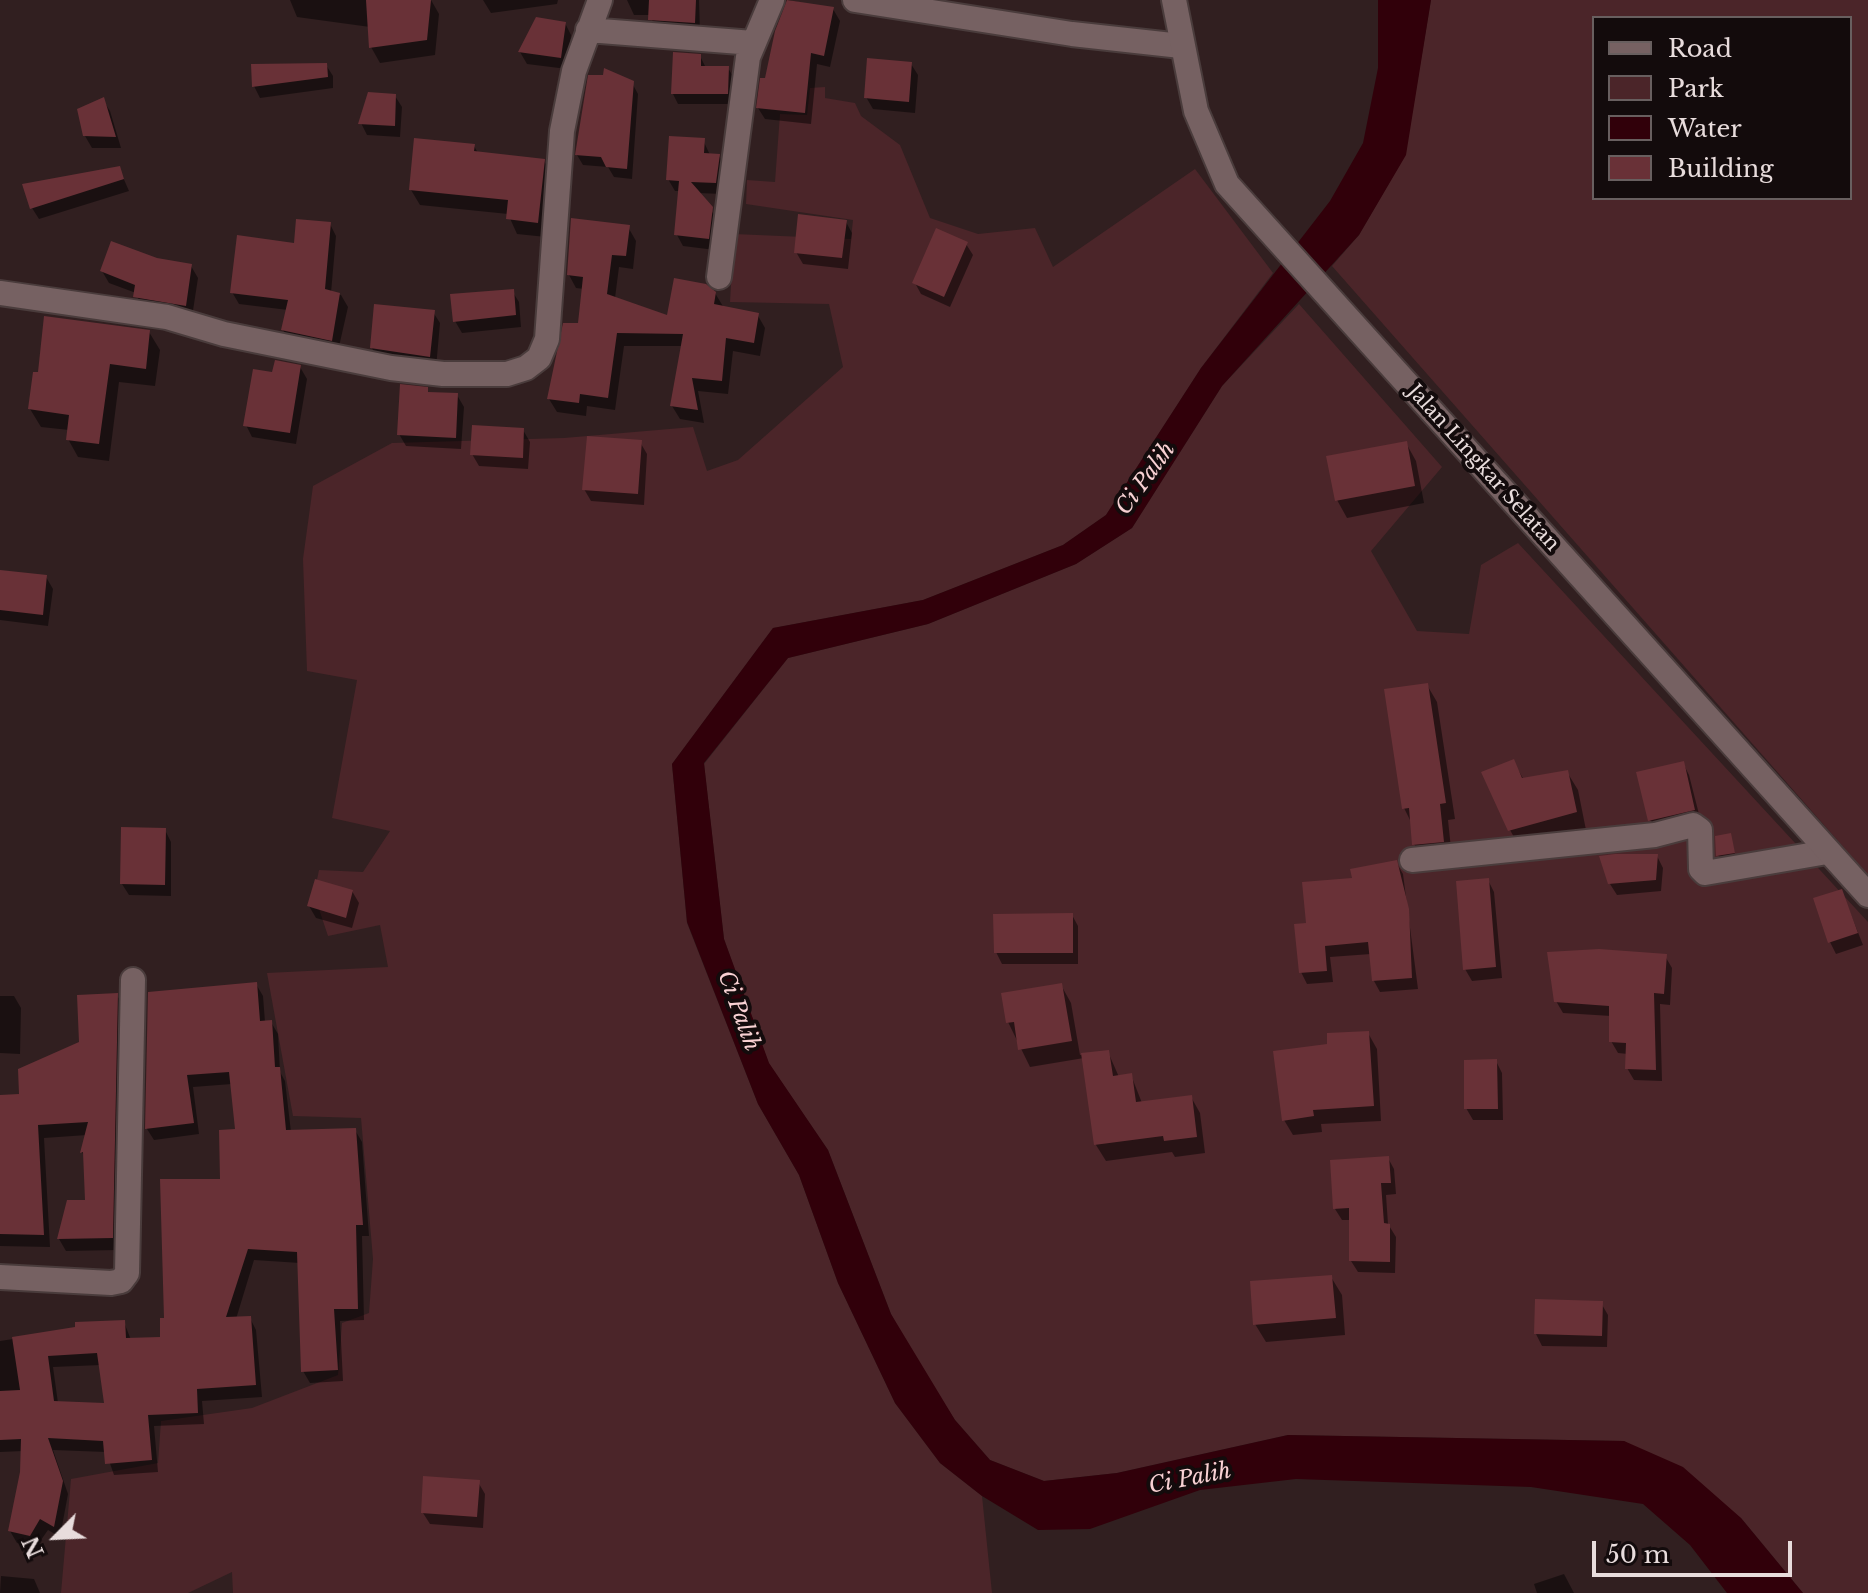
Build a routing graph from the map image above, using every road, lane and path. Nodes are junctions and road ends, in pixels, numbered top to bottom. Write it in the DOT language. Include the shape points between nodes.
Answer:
graph roads {
  1 [pos="600,0"];
  2 [pos="772,0"];
  3 [pos="855,0"];
  4 [pos="1174,0"];
  5 [pos="588,30"];
  6 [pos="753,43"];
  7 [pos="1181,46"];
  8 [pos="719,277"];
  9 [pos="0,293"];
  10 [pos="1827,852"];
  11 [pos="1412,860"];
  12 [pos="1868,895"];
  13 [pos="133,980"];
  14 [pos="0,1277"];
  1 -- 5 [label="street"];
  2 -- 6 [label="street"];
  3 -- 7 [label="street"];
  4 -- 7 [label="street, Jalan Lingkar Selatan"];
  5 -- 6 [label="street"];
  5 -- 9 [label="street" via="562,131 547,339 539,358 526,368 507,374 391,368 167,317"];
  6 -- 8 [label="street"];
  7 -- 10 [label="street, Jalan Lingkar Selatan" via="1196,111 1227,184"];
  10 -- 11 [label="street" via="1705,873 1700,830 1693,825 1655,835"];
  10 -- 12 [label="street, Jalan Lingkar Selatan"];
  13 -- 14 [label="street" via="127,1273 111,1283"];
}
